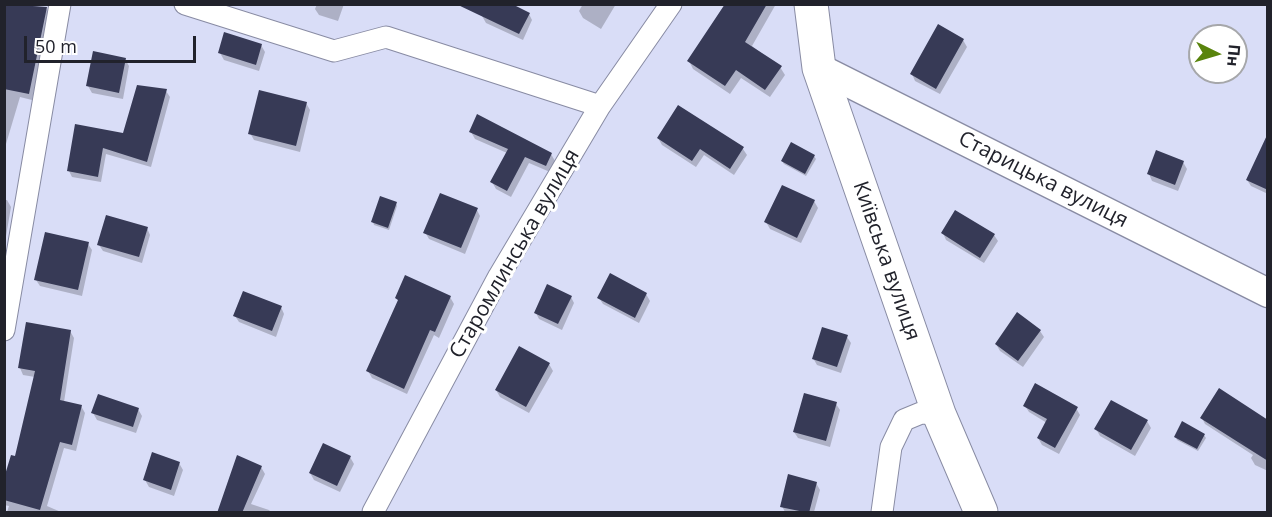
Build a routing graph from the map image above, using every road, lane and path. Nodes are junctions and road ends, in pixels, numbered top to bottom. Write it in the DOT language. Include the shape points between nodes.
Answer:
graph roads {
  1 [pos="60,4"];
  2 [pos="185,4"];
  3 [pos="671,4"];
  4 [pos="811,4"];
  5 [pos="819,68"];
  6 [pos="600,105"];
  7 [pos="1268,292"];
  8 [pos="4,330"];
  9 [pos="939,414"];
  10 [pos="373,513"];
  11 [pos="882,513"];
  12 [pos="981,513"];
  1 -- 8 [label="street"];
  2 -- 6 [label="street" via="334,51 386,37"];
  3 -- 6 [label="street, Старомлинська вулиця"];
  4 -- 5 [label="main road, Київська вулиця"];
  5 -- 7 [label="main road, Старицька вулиця"];
  5 -- 9 [label="main road, Київська вулиця"];
  6 -- 10 [label="street, Старомлинська вулиця" via="499,276"];
  9 -- 11 [label="street" via="921,413 904,420 891,447"];
  9 -- 12 [label="main road, Київська вулиця"];
}
